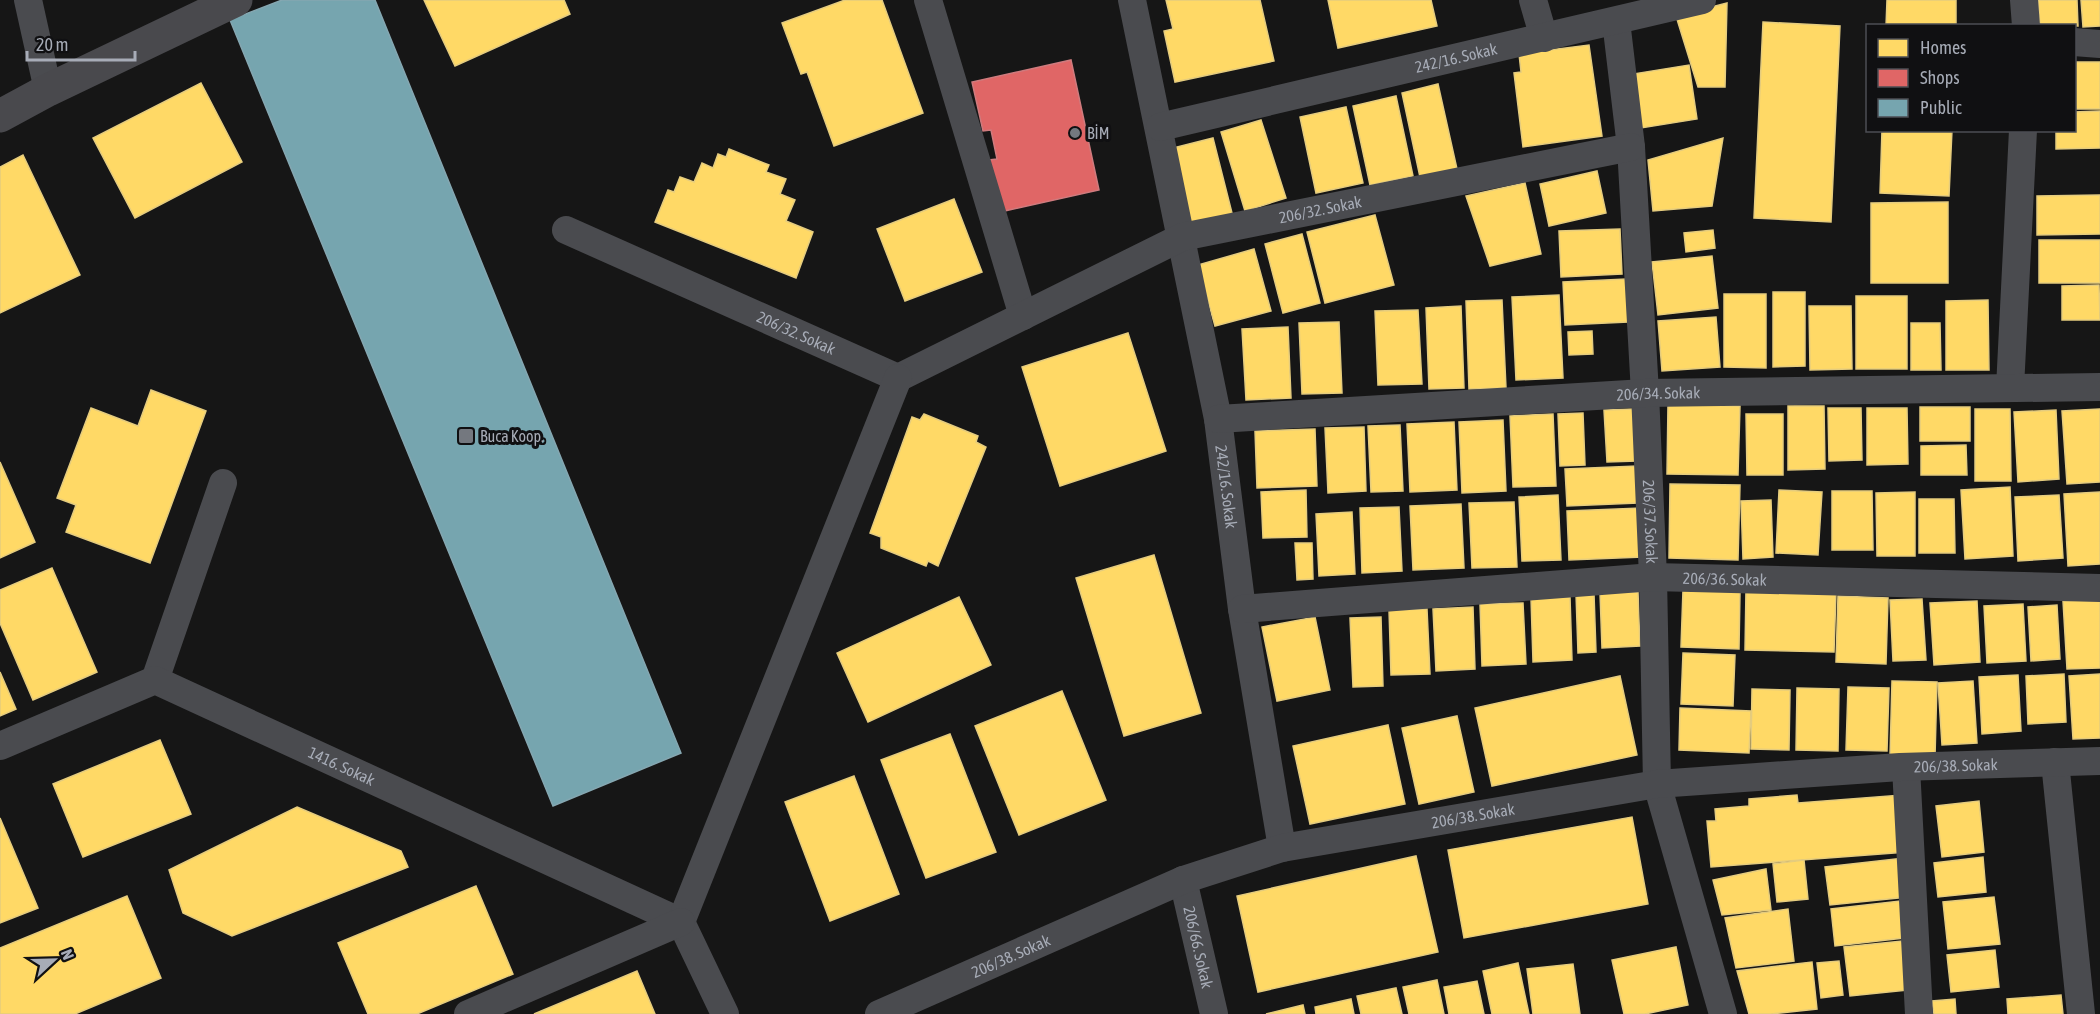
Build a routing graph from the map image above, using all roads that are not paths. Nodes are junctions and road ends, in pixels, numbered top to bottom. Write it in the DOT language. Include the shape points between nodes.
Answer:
graph roads {
  1 [pos="28,0"];
  2 [pos="236,0"];
  3 [pos="928,0"];
  4 [pos="1132,0"];
  5 [pos="1533,0"];
  6 [pos="1702,0"];
  7 [pos="2024,0"];
  8 [pos="1616,21"];
  9 [pos="2026,24"];
  10 [pos="1544,38"];
  11 [pos="2076,42"];
  12 [pos="2100,44"];
  13 [pos="48,90"];
  14 [pos="0,116"];
  15 [pos="1160,127"];
  16 [pos="2023,132"];
  17 [pos="1631,147"];
  18 [pos="566,230"];
  19 [pos="1182,237"];
  20 [pos="1023,315"];
  21 [pos="898,378"];
  22 [pos="2100,387"];
  23 [pos="2010,388"];
  24 [pos="1645,393"];
  25 [pos="1218,419"];
  26 [pos="223,483"];
  27 [pos="1653,577"];
  28 [pos="2100,588"];
  29 [pos="1242,609"];
  30 [pos="155,680"];
  31 [pos="0,746"];
  32 [pos="2100,760"];
  33 [pos="2055,762"];
  34 [pos="1906,767"];
  35 [pos="1657,784"];
  36 [pos="1282,848"];
  37 [pos="1183,880"];
  38 [pos="681,922"];
  39 [pos="468,1014"];
  40 [pos="725,1014"];
  41 [pos="879,1014"];
  42 [pos="1214,1014"];
  43 [pos="1722,1014"];
  44 [pos="1919,1014"];
  45 [pos="2081,1014"];
  1 -- 13 [label="street"];
  2 -- 13 [label="main road"];
  3 -- 20 [label="street"];
  4 -- 15 [label="street, 242/16. Sokak"];
  5 -- 10 [label="street"];
  6 -- 8 [label="street"];
  7 -- 9 [label="street"];
  8 -- 10 [label="street"];
  8 -- 17 [label="street, 206/37. Sokak"];
  10 -- 15 [label="street, 242/16. Sokak"];
  11 -- 12 [label="street"];
  13 -- 14 [label="main road"];
  15 -- 19 [label="street, 242/16. Sokak"];
  16 -- 23 [label="street"];
  17 -- 19 [label="street, 206/32. Sokak"];
  17 -- 24 [label="street, 206/37. Sokak"];
  18 -- 21 [label="street, 206/32. Sokak"];
  19 -- 20 [label="street, 206/32. Sokak"];
  19 -- 25 [label="street, 242/16. Sokak"];
  20 -- 21 [label="street, 206/32. Sokak"];
  21 -- 38 [label="street"];
  22 -- 23 [label="street, 206/34. Sokak"];
  23 -- 24 [label="street, 206/34. Sokak"];
  24 -- 25 [label="street, 206/34. Sokak"];
  24 -- 27 [label="street, 206/37. Sokak"];
  25 -- 29 [label="street, 242/16. Sokak"];
  26 -- 30 [label="street"];
  27 -- 28 [label="street, 206/36. Sokak"];
  27 -- 29 [label="street, 206/36. Sokak"];
  27 -- 35 [label="street, 206/37. Sokak"];
  29 -- 36 [label="street, 242/16. Sokak"];
  30 -- 31 [label="street"];
  30 -- 38 [label="street, 1416. Sokak"];
  32 -- 33 [label="street, 206/38. Sokak"];
  33 -- 34 [label="street, 206/38. Sokak"];
  33 -- 45 [label="street"];
  34 -- 35 [label="street, 206/38. Sokak"];
  34 -- 44 [label="street"];
  35 -- 36 [label="street, 206/38. Sokak"];
  35 -- 43 [label="street, 206/37. Sokak"];
  36 -- 37 [label="street, 206/38. Sokak"];
  37 -- 41 [label="street, 206/38. Sokak"];
  37 -- 42 [label="street, 206/66. Sokak"];
  38 -- 39 [label="street"];
  38 -- 40 [label="street"];
}
